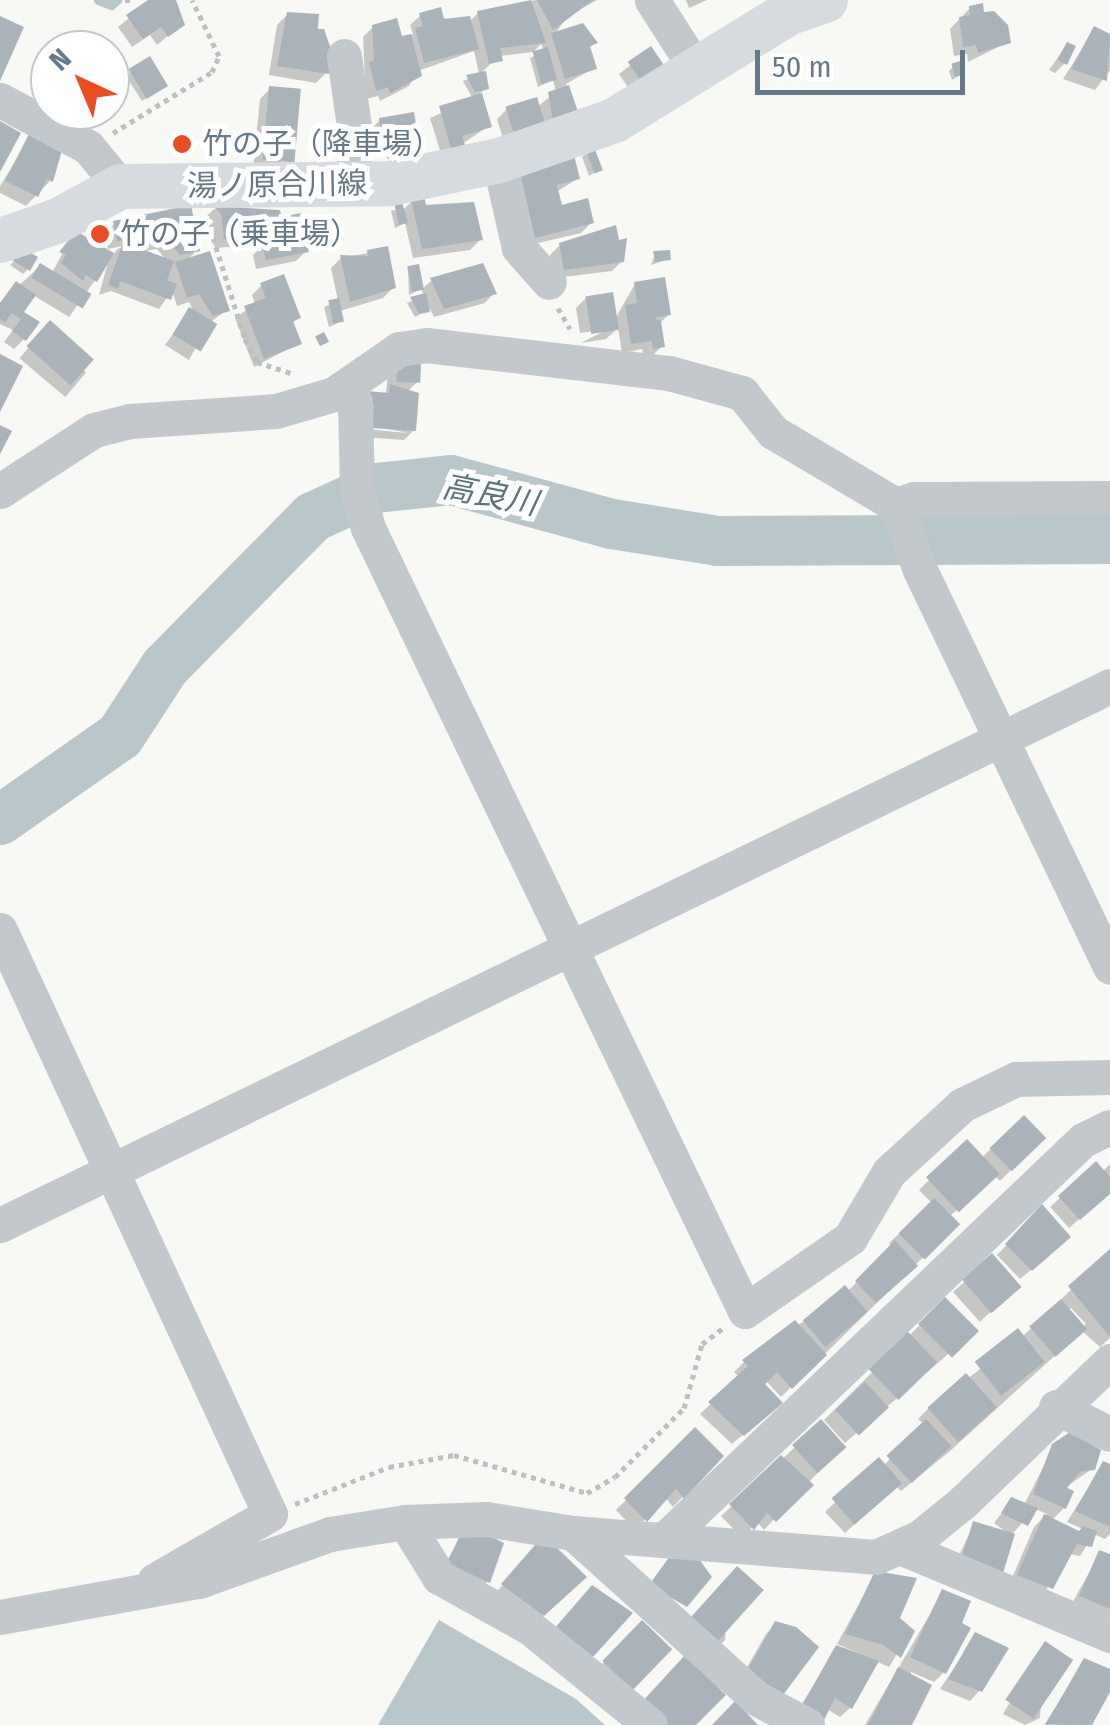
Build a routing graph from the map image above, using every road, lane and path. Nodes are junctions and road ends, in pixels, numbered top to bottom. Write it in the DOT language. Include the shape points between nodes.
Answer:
graph roads {
  1 [pos="192,0"];
  2 [pos="652,0"];
  3 [pos="825,0"];
  4 [pos="344,56"];
  5 [pos="696,69"];
  6 [pos="0,100"];
  7 [pos="88,146"];
  8 [pos="499,160"];
  9 [pos="353,185"];
  10 [pos="120,186"];
  11 [pos="199,186"];
  12 [pos="0,240"];
  13 [pos="549,282"];
  14 [pos="348,388"];
  15 [pos="0,491"];
  16 [pos="1110,498"];
  17 [pos="896,510"];
  18 [pos="1110,686"];
  19 [pos="1004,737"];
  20 [pos="0,930"];
  21 [pos="567,947"];
  22 [pos="1110,968"];
  23 [pos="1110,1076"];
  24 [pos="1110,1127"];
  25 [pos="111,1172"];
  26 [pos="0,1225"];
  27 [pos="745,1310"];
  28 [pos="1110,1361"];
  29 [pos="1056,1407"];
  30 [pos="1110,1434"];
  31 [pos="270,1514"];
  32 [pos="405,1522"];
  33 [pos="573,1533"];
  34 [pos="664,1539"];
  35 [pos="900,1547"];
  36 [pos="136,1590"];
  37 [pos="0,1617"];
  38 [pos="1110,1636"];
  39 [pos="650,1725"];
  40 [pos="806,1725"];
  1 -- 7 [label="path" via="219,56 212,72"];
  2 -- 5 [label="street"];
  3 -- 5 [label="main road, 湯ノ原合川線" via="787,13"];
  4 -- 9 [label="street" via="355,133"];
  5 -- 8 [label="main road, 湯ノ原合川線" via="614,120"];
  6 -- 7 [label="street"];
  7 -- 10 [label="street"];
  8 -- 9 [label="main road, 湯ノ原合川線"];
  8 -- 13 [label="street" via="519,248"];
  9 -- 11 [label="main road, 湯ノ原合川線"];
  10 -- 11 [label="main road, 湯ノ原合川線"];
  10 -- 12 [label="main road, 湯ノ原合川線" via="58,220"];
  11 -- 14 [label="path" via="257,362"];
  14 -- 15 [label="street" via="276,411 130,421 94,430"];
  14 -- 17 [label="street" via="400,349 426,346 716,382 742,393 774,432"];
  14 -- 21 [label="street" via="355,402 364,517"];
  16 -- 17 [label="street" via="914,499"];
  17 -- 19 [label="street"];
  18 -- 19 [label="street"];
  19 -- 21 [label="street"];
  19 -- 22 [label="street"];
  20 -- 25 [label="street"];
  21 -- 25 [label="street"];
  21 -- 27 [label="street"];
  23 -- 27 [label="street" via="1016,1079 962,1105 889,1172 850,1238"];
  24 -- 34 [label="street" via="1083,1140"];
  25 -- 26 [label="street"];
  25 -- 31 [label="street"];
  27 -- 31 [label="path" via="702,1344 684,1408 615,1477 587,1493 454,1454 390,1467"];
  28 -- 29 [label="street"];
  29 -- 30 [label="street"];
  29 -- 35 [label="street" via="963,1502"];
  31 -- 36 [label="street"];
  32 -- 33 [label="street" via="486,1519"];
  32 -- 36 [label="street" via="330,1534 199,1581"];
  32 -- 39 [label="street" via="439,1577 529,1627"];
  33 -- 34 [label="street"];
  33 -- 40 [label="street" via="756,1698"];
  34 -- 35 [label="street" via="876,1557"];
  35 -- 38 [label="street"];
  36 -- 37 [label="street"];
}
